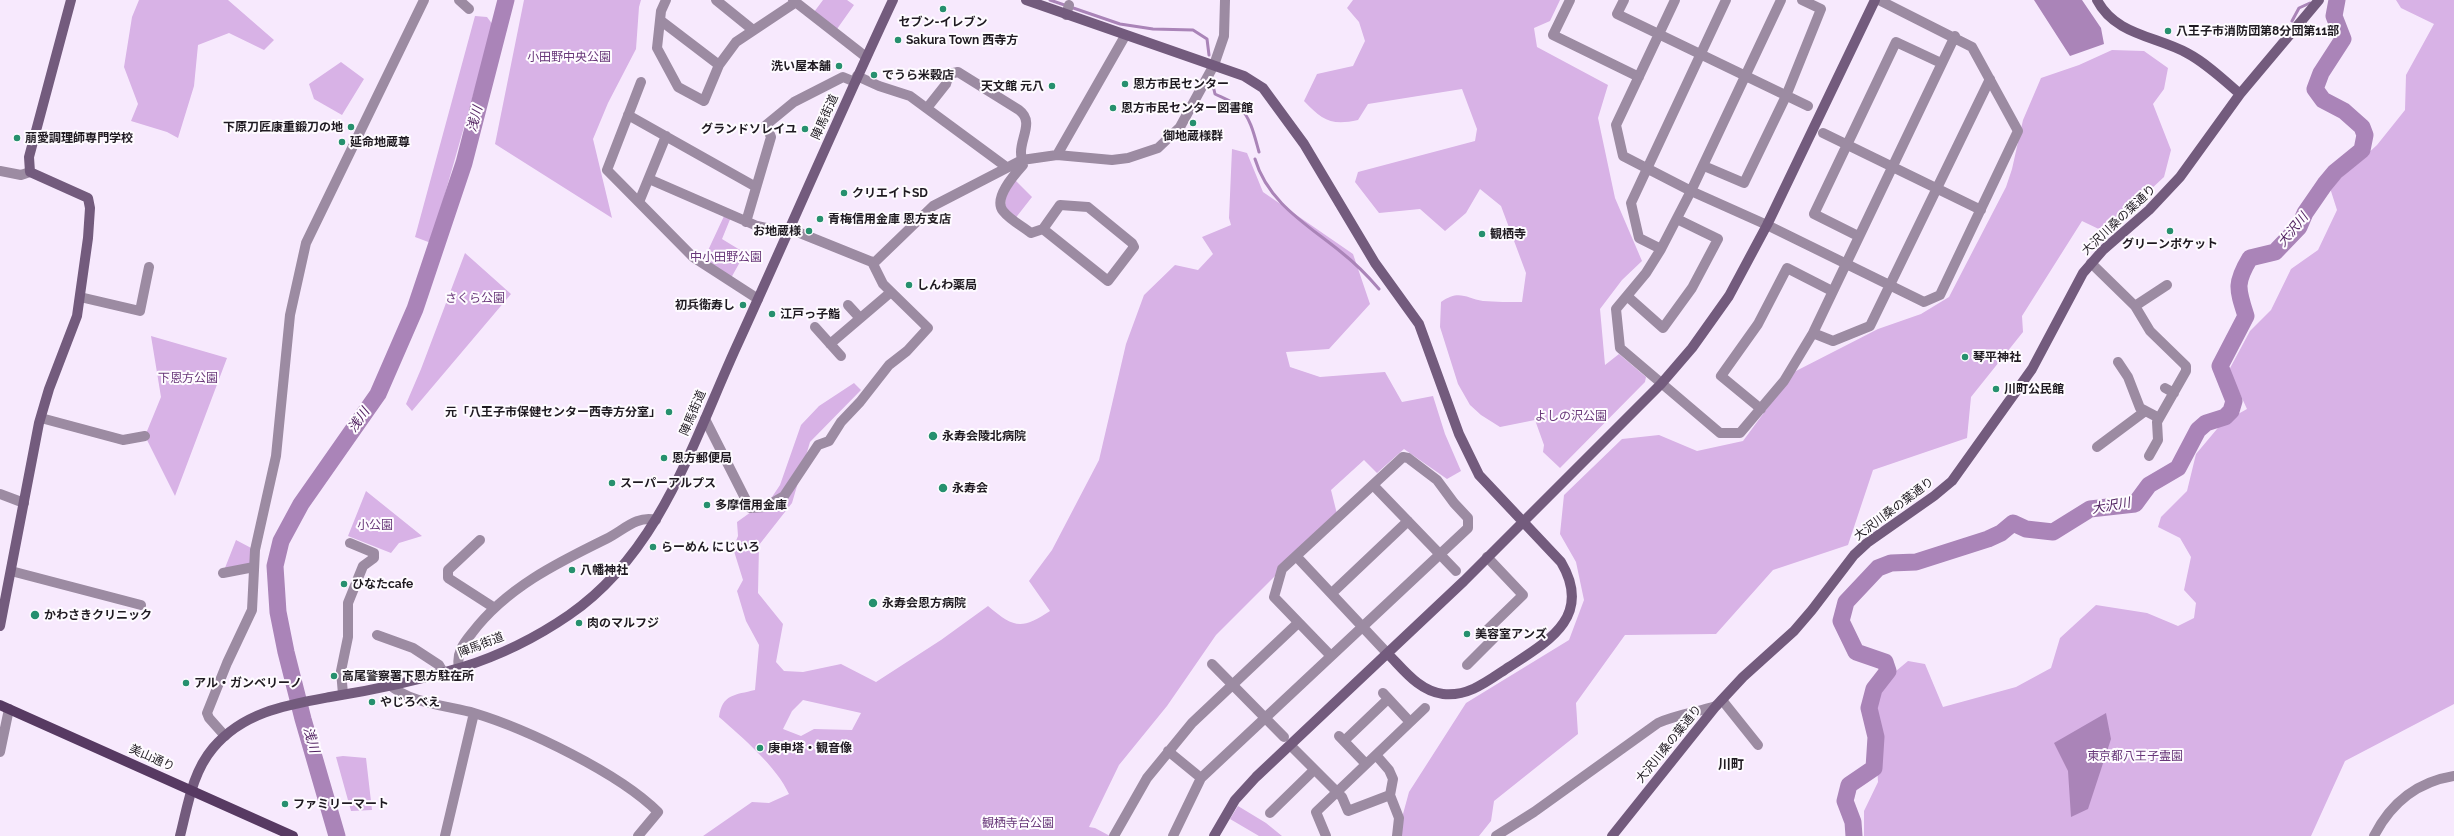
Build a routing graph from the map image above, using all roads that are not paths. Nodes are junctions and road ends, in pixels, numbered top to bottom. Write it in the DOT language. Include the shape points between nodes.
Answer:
graph roads {
  1 [pos="71,0"];
  2 [pos="424,0"];
  3 [pos="459,0"];
  4 [pos="666,0"];
  5 [pos="716,0"];
  6 [pos="894,0"];
  7 [pos="1026,0"];
  8 [pos="1225,0"];
  9 [pos="1570,0"];
  10 [pos="1624,0"];
  11 [pos="1675,0"];
  12 [pos="1726,0"];
  13 [pos="1781,0"];
  14 [pos="1802,0"];
  15 [pos="1875,0"];
  16 [pos="1879,0"];
  17 [pos="2097,0"];
  18 [pos="2319,0"];
  19 [pos="794,1"];
  20 [pos="469,9"];
  21 [pos="660,20"];
  22 [pos="753,30"];
  23 [pos="1659,35"];
  24 [pos="1125,36"];
  25 [pos="1955,36"];
  26 [pos="1701,55"];
  27 [pos="866,57"];
  28 [pos="1941,63"];
  29 [pos="719,65"];
  30 [pos="1214,66"];
  31 [pos="1745,76"];
  32 [pos="1639,77"];
  33 [pos="856,79"];
  34 [pos="1990,79"];
  35 [pos="641,82"];
  36 [pos="2240,94"];
  37 [pos="1786,96"];
  38 [pos="1808,106"];
  39 [pos="927,108"];
  40 [pos="628,115"];
  41 [pos="1823,133"];
  42 [pos="666,136"];
  43 [pos="1846,145"];
  44 [pos="1057,156"];
  45 [pos="1022,160"];
  46 [pos="1005,166"];
  47 [pos="1704,166"];
  48 [pos="1892,166"];
  49 [pos="1648,169"];
  50 [pos="0,171"];
  51 [pos="30,172"];
  52 [pos="649,179"];
  53 [pos="756,186"];
  54 [pos="1937,189"];
  55 [pos="1691,191"];
  56 [pos="639,202"];
  57 [pos="1980,210"];
  58 [pos="1677,219"];
  59 [pos="746,222"];
  60 [pos="1767,225"];
  61 [pos="1043,229"];
  62 [pos="789,231"];
  63 [pos="1858,236"];
  64 [pos="1661,249"];
  65 [pos="872,262"];
  66 [pos="2091,263"];
  67 [pos="1844,264"];
  68 [pos="150,268"];
  69 [pos="1889,285"];
  70 [pos="2166,286"];
  71 [pos="1832,291"];
  72 [pos="891,292"];
  73 [pos="1627,296"];
  74 [pos="80,297"];
  75 [pos="758,300"];
  76 [pos="848,305"];
  77 [pos="2135,306"];
  78 [pos="859,318"];
  79 [pos="815,327"];
  80 [pos="1813,333"];
  81 [pos="830,344"];
  82 [pos="841,356"];
  83 [pos="2118,362"];
  84 [pos="1661,384"];
  85 [pos="1761,410"];
  86 [pos="2144,412"];
  87 [pos="41,418"];
  88 [pos="2159,418"];
  89 [pos="705,419"];
  90 [pos="145,436"];
  91 [pos="2097,447"];
  92 [pos="2149,456"];
  93 [pos="1373,485"];
  94 [pos="0,494"];
  95 [pos="24,503"];
  96 [pos="656,520"];
  97 [pos="1408,521"];
  98 [pos="480,540"];
  99 [pos="350,543"];
  100 [pos="1441,554"];
  101 [pos="1296,556"];
  102 [pos="1488,557"];
  103 [pos="254,567"];
  104 [pos="1456,571"];
  105 [pos="11,572"];
  106 [pos="223,573"];
  107 [pos="1332,593"];
  108 [pos="141,606"];
  109 [pos="493,607"];
  110 [pos="1298,623"];
  111 [pos="0,626"];
  112 [pos="1364,626"];
  113 [pos="376,635"];
  114 [pos="1388,654"];
  115 [pos="1331,656"];
  116 [pos="1212,664"];
  117 [pos="1467,665"];
  118 [pos="459,668"];
  119 [pos="443,672"];
  120 [pos="389,684"];
  121 [pos="1233,684"];
  122 [pos="344,694"];
  123 [pos="1719,703"];
  124 [pos="4,707"];
  125 [pos="1425,708"];
  126 [pos="474,713"];
  127 [pos="1265,718"];
  128 [pos="1410,722"];
  129 [pos="225,736"];
  130 [pos="1284,737"];
  131 [pos="1758,745"];
  132 [pos="1291,746"];
  133 [pos="1168,751"];
  134 [pos="0,752"];
  135 [pos="1376,755"];
  136 [pos="1366,764"];
  137 [pos="1314,770"];
  138 [pos="2454,776"];
  139 [pos="1201,778"];
  140 [pos="192,790"];
  141 [pos="1337,792"];
  142 [pos="1390,795"];
  143 [pos="1270,813"];
  144 [pos="180,836"];
  145 [pos="293,836"];
  146 [pos="446,836"];
  147 [pos="638,836"];
  148 [pos="1114,836"];
  149 [pos="1173,836"];
  150 [pos="1214,836"];
  151 [pos="1326,836"];
  152 [pos="1397,836"];
  153 [pos="1496,836"];
  154 [pos="1612,836"];
  155 [pos="2374,836"];
  1 -- 51 [label="street" via="29,156"];
  2 -- 103 [label="street" via="306,243 290,315 276,456"];
  3 -- 20 [label="street"];
  4 -- 21 [label="street"];
  5 -- 22 [label="street"];
  6 -- 27 [label="street, 陣馬街道"];
  7 -- 24 [label="street" via="1068,10"];
  8 -- 30 [label="street" via="1224,36"];
  9 -- 32 [label="street" via="1553,35"];
  10 -- 23 [label="street" via="1617,14"];
  11 -- 23 [label="street"];
  12 -- 26 [label="street"];
  13 -- 31 [label="street"];
  14 -- 37 [label="street" via="1821,10"];
  15 -- 60 [label="street"];
  16 -- 25 [label="street"];
  17 -- 36 [label="street" via="2106,13 2123,28 2188,53"];
  18 -- 36 [label="street, 大沢川桑の葉通り"];
  19 -- 22 [label="street"];
  19 -- 27 [label="street"];
  21 -- 29 [label="street"];
  21 -- 29 [label="street" via="657,48 678,87 704,101"];
  22 -- 29 [label="street" via="736,42"];
  23 -- 26 [label="street"];
  23 -- 32 [label="street"];
  24 -- 30 [label="street"];
  24 -- 44 [label="street"];
  25 -- 28 [label="street"];
  25 -- 34 [label="street" via="1972,47"];
  26 -- 31 [label="street"];
  26 -- 49 [label="street"];
  27 -- 33 [label="street, 陣馬街道"];
  28 -- 43 [label="street" via="1896,42"];
  28 -- 48 [label="street"];
  30 -- 44 [label="street" via="1180,127 1158,148 1128,158 1112,160"];
  30 -- 114 [label="street" via="1255,81 1304,144 1375,263 1419,324 1459,434 1479,475 1561,562 1569,575 1572,592 1570,610 1560,630 1549,641 1475,689 1457,694 1432,691 1420,686"];
  31 -- 37 [label="street"];
  31 -- 47 [label="street"];
  32 -- 49 [label="street" via="1616,125 1623,156"];
  33 -- 39 [label="street" via="910,96"];
  33 -- 53 [label="street" via="843,77 794,102 766,125 771,137"];
  33 -- 62 [label="street, 陣馬街道"];
  34 -- 54 [label="street"];
  34 -- 57 [label="street" via="2018,131"];
  35 -- 40 [label="street"];
  36 -- 66 [label="street, 大沢川桑の葉通り" via="2163,197"];
  37 -- 38 [label="street"];
  37 -- 47 [label="street" via="1744,183"];
  39 -- 45 [label="street" via="946,84 949,74 958,72 1025,115 1027,121 1021,152"];
  39 -- 46 [label="street"];
  40 -- 42 [label="street"];
  40 -- 56 [label="street" via="607,170"];
  41 -- 43 [label="street"];
  42 -- 52 [label="street"];
  42 -- 53 [label="street"];
  43 -- 48 [label="street"];
  43 -- 63 [label="street" via="1814,214"];
  44 -- 45 [label="street"];
  45 -- 46 [label="street"];
  45 -- 61 [label="street" via="1022,165 1006,183 1002,210 1031,233"];
  46 -- 65 [label="street" via="933,206"];
  47 -- 55 [label="street"];
  48 -- 54 [label="street"];
  48 -- 63 [label="street"];
  49 -- 55 [label="street"];
  49 -- 64 [label="street" via="1631,203 1639,238"];
  50 -- 51 [label="street" via="21,174"];
  51 -- 74 [label="street" via="88,198 88,238"];
  52 -- 56 [label="street"];
  52 -- 59 [label="street"];
  53 -- 59 [label="street"];
  54 -- 57 [label="street"];
  54 -- 69 [label="street"];
  55 -- 58 [label="street"];
  55 -- 60 [label="street"];
  56 -- 75 [label="street" via="693,257"];
  57 -- 69 [label="street" via="1940,295 1924,302"];
  58 -- 64 [label="street"];
  58 -- 73 [label="street" via="1718,239 1692,288 1663,328"];
  59 -- 62 [label="street"];
  60 -- 67 [label="street"];
  60 -- 84 [label="street" via="1730,296 1692,348"];
  61 -- 61 [label="street" via="1060,205 1088,207 1134,247 1108,281"];
  62 -- 65 [label="street"];
  62 -- 75 [label="street, 陣馬街道"];
  63 -- 67 [label="street"];
  64 -- 73 [label="street"];
  65 -- 72 [label="street" via="883,284"];
  66 -- 77 [label="street"];
  66 -- 123 [label="street, 大沢川桑の葉通り" via="2083,273 2030,372 1952,481 1858,551 1794,631 1743,677"];
  67 -- 69 [label="street"];
  67 -- 71 [label="street"];
  68 -- 74 [label="street" via="140,311"];
  69 -- 80 [label="street" via="1870,326 1833,341"];
  70 -- 77 [label="street"];
  71 -- 80 [label="street"];
  71 -- 85 [label="street" via="1787,268 1758,324 1721,376"];
  72 -- 78 [label="street"];
  72 -- 89 [label="street" via="928,328 907,351 889,365 841,422 829,441 818,445 789,489 777,501 765,507 750,508"];
  73 -- 84 [label="street" via="1616,309 1620,348"];
  74 -- 87 [label="street" via="77,316"];
  75 -- 89 [label="street, 陣馬街道"];
  76 -- 78 [label="street"];
  77 -- 88 [label="street" via="2150,331 2186,366 2186,371 2169,390"];
  78 -- 81 [label="street"];
  79 -- 81 [label="street"];
  80 -- 85 [label="street" via="1784,381"];
  81 -- 82 [label="street"];
  83 -- 86 [label="street"];
  84 -- 85 [label="street" via="1720,433 1740,432"];
  84 -- 102 [label="street"];
  86 -- 88 [label="street"];
  86 -- 91 [label="street"];
  87 -- 90 [label="street" via="123,440"];
  87 -- 95 [label="street"];
  88 -- 92 [label="street" via="2158,440"];
  89 -- 96 [label="street, 陣馬街道" via="673,490"];
  93 -- 97 [label="street"];
  93 -- 100 [label="street" via="1403,457 1437,480 1468,518 1468,528"];
  93 -- 101 [label="street"];
  94 -- 95 [label="street"];
  95 -- 105 [label="street"];
  96 -- 109 [label="street" via="643,518 636,521 619,533 547,569"];
  96 -- 118 [label="street, 陣馬街道" via="606,583 572,614 520,644"];
  97 -- 100 [label="street"];
  97 -- 107 [label="street"];
  98 -- 109 [label="street" via="448,570 448,578"];
  99 -- 122 [label="street" via="374,553 374,558 363,566 348,603 348,637 341,671"];
  100 -- 104 [label="street"];
  100 -- 112 [label="street"];
  101 -- 107 [label="street"];
  101 -- 110 [label="street" via="1282,569 1274,597"];
  102 -- 114 [label="street"];
  102 -- 117 [label="street" via="1523,595 1487,630 1494,638"];
  103 -- 106 [label="street"];
  103 -- 129 [label="street" via="252,610 207,713"];
  105 -- 108 [label="street"];
  105 -- 111 [label="street"];
  107 -- 112 [label="street"];
  109 -- 118 [label="street" via="459,651"];
  110 -- 115 [label="street"];
  110 -- 121 [label="street"];
  112 -- 114 [label="street"];
  112 -- 115 [label="street"];
  113 -- 119 [label="street" via="413,648 439,665"];
  114 -- 132 [label="street"];
  115 -- 127 [label="street"];
  116 -- 121 [label="street"];
  118 -- 119 [label="street, 陣馬街道"];
  119 -- 120 [label="street, 陣馬街道"];
  120 -- 122 [label="street, 陣馬街道"];
  120 -- 126 [label="street" via="396,691 433,704"];
  121 -- 127 [label="street"];
  121 -- 133 [label="street" via="1192,723"];
  122 -- 129 [label="street, 陣馬街道" via="276,708 242,722"];
  123 -- 131 [label="street"];
  123 -- 153 [label="street" via="1688,715 1671,717 1658,724"];
  123 -- 154 [label="street, 大沢川桑の葉通り"];
  124 -- 134 [label="street"];
  124 -- 140 [label="main road, 美山通り"];
  125 -- 128 [label="street"];
  126 -- 146 [label="street"];
  126 -- 147 [label="street" via="529,734 568,754 611,777 654,808 658,812"];
  127 -- 130 [label="street"];
  127 -- 139 [label="street"];
  128 -- 135 [label="street"];
  128 -- 136 [label="street" via="1385,696 1342,738"];
  129 -- 140 [label="street" via="207,756"];
  132 -- 137 [label="street"];
  132 -- 150 [label="street" via="1235,800"];
  133 -- 139 [label="street"];
  133 -- 148 [label="street" via="1147,778"];
  135 -- 136 [label="street"];
  135 -- 142 [label="street" via="1393,779"];
  136 -- 141 [label="street"];
  137 -- 141 [label="street"];
  137 -- 143 [label="street"];
  138 -- 155 [label="street" via="2430,781 2401,798 2382,820"];
  139 -- 149 [label="street"];
  140 -- 144 [label="street"];
  140 -- 145 [label="main road, 美山通り"];
  141 -- 142 [label="street" via="1348,811"];
  141 -- 151 [label="street" via="1316,812"];
  142 -- 152 [label="street" via="1399,818"];
}
